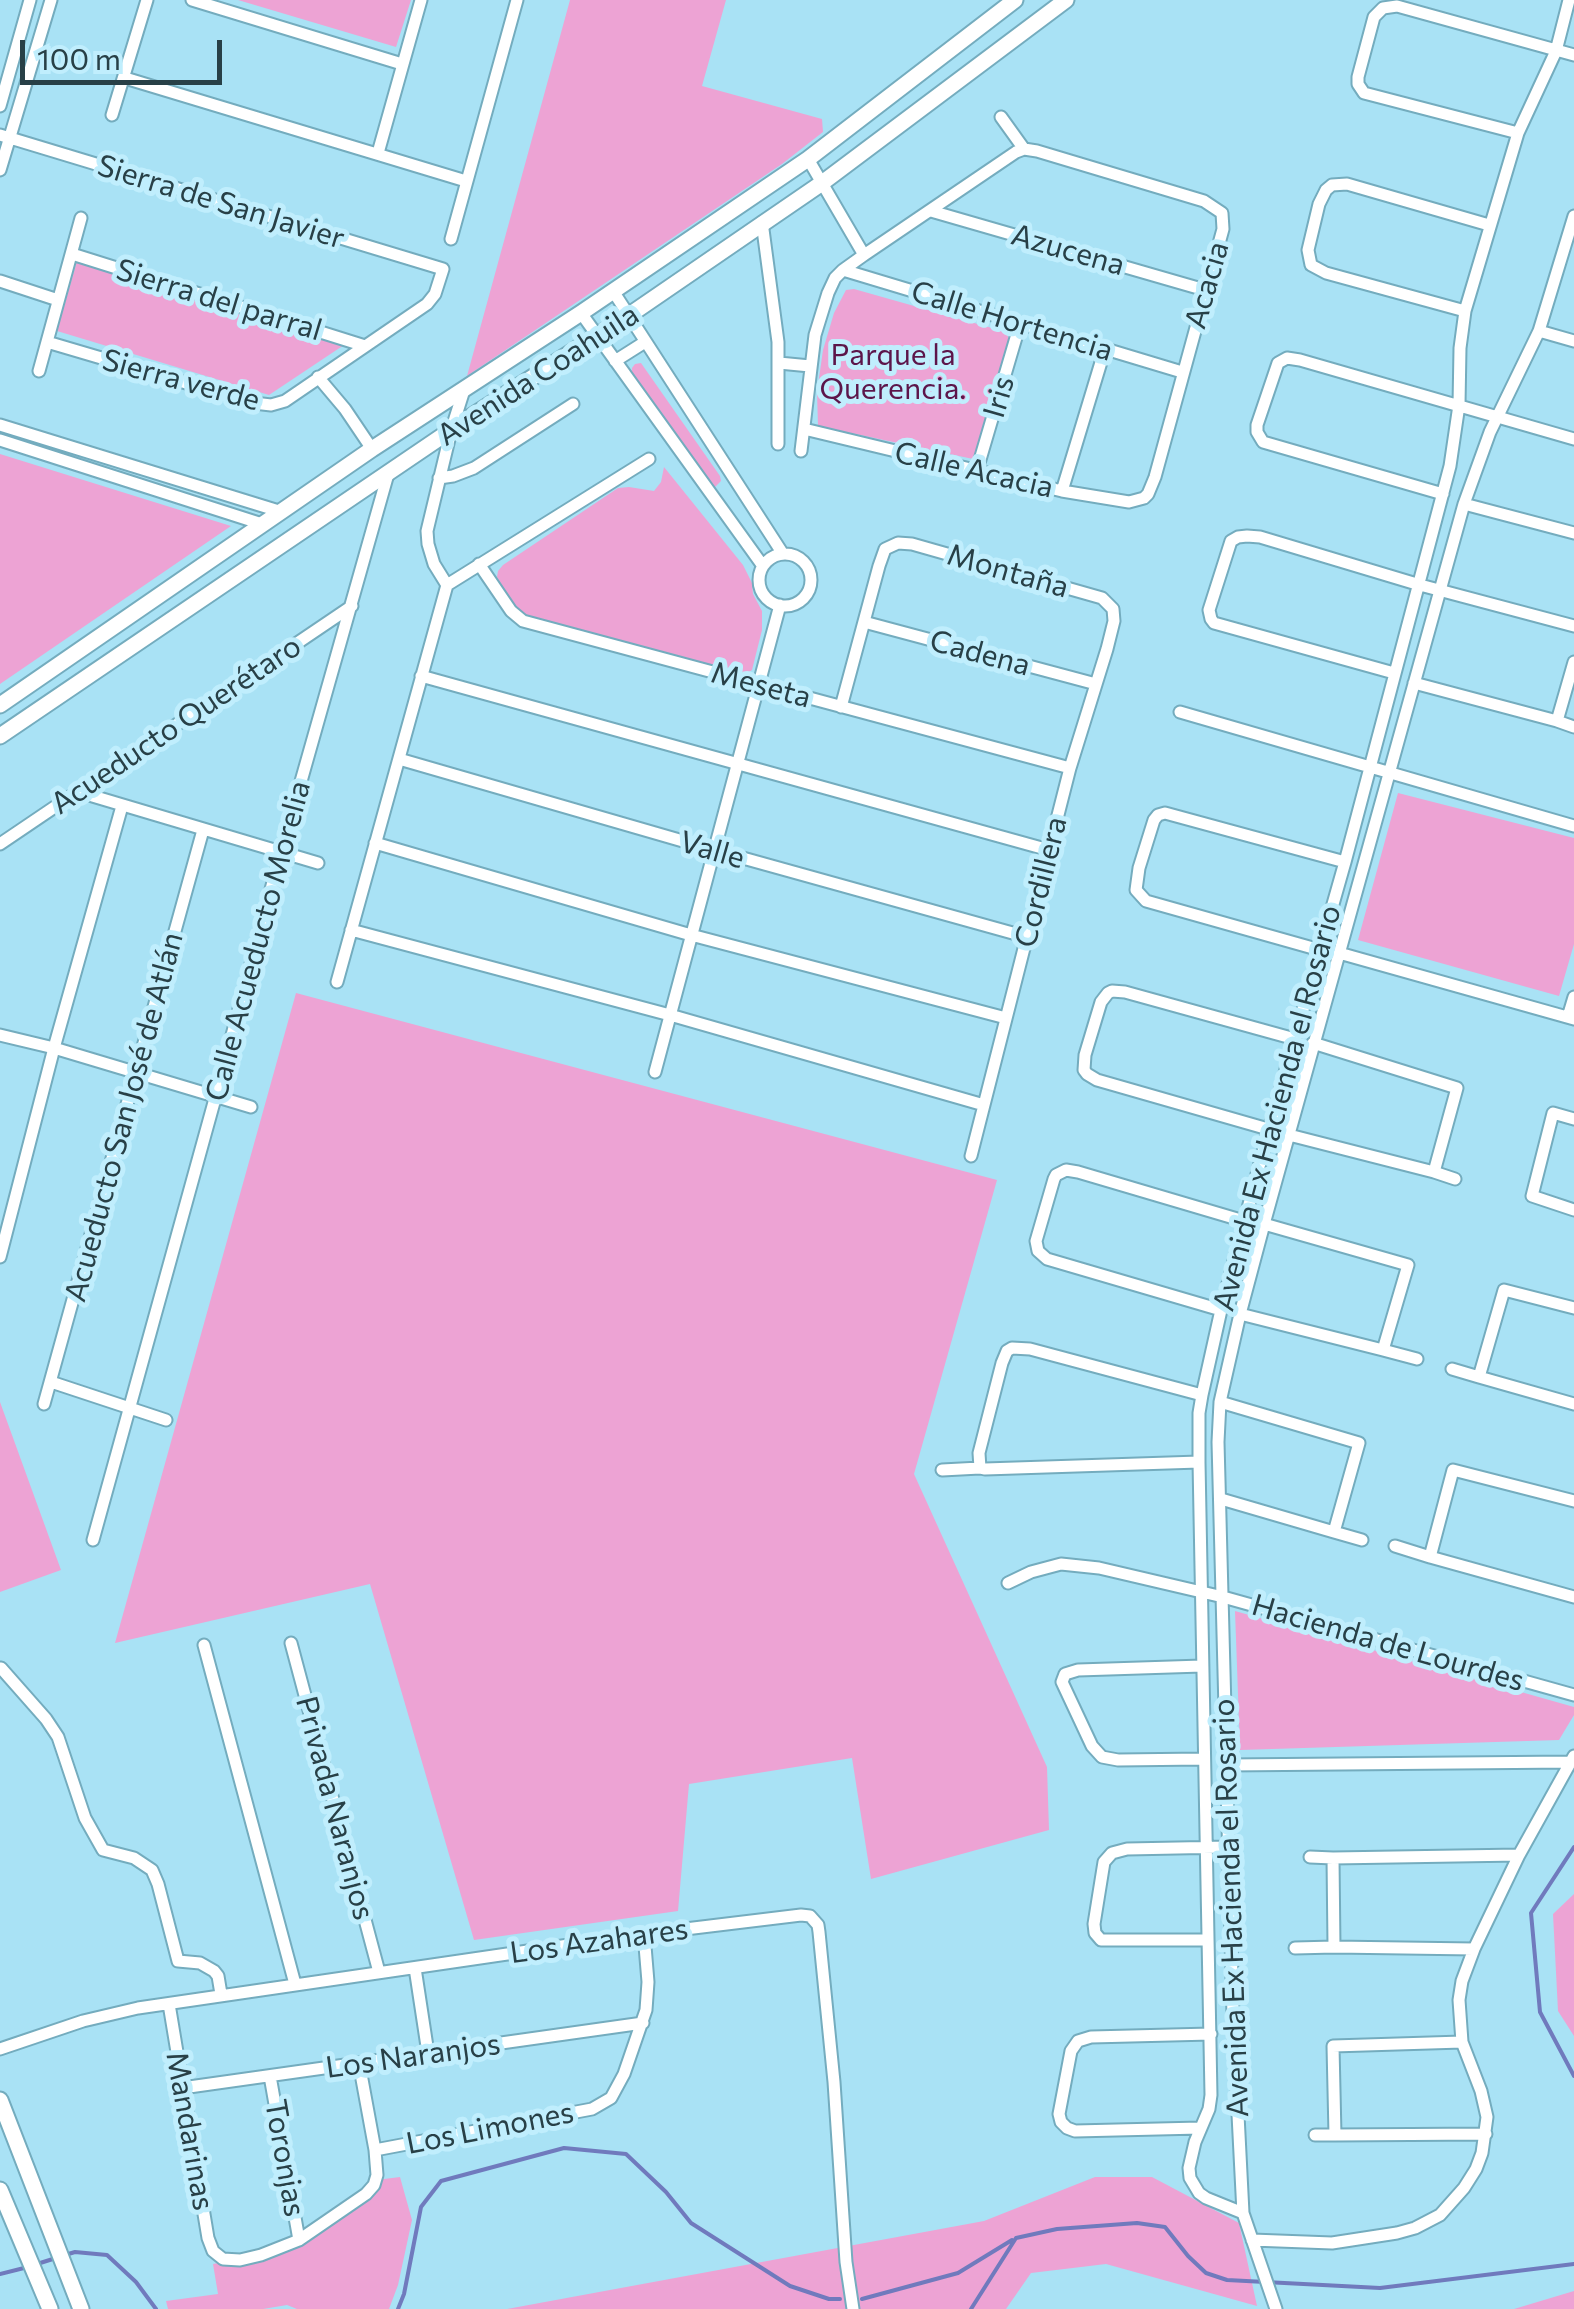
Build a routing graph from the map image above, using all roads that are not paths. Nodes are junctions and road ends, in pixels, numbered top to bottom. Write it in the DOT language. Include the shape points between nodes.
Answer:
graph roads {
  1 [pos="30,0"];
  2 [pos="50,0"];
  3 [pos="147,0"];
  4 [pos="192,0"];
  5 [pos="421,0"];
  6 [pos="518,0"];
  7 [pos="1015,0"];
  8 [pos="1066,0"];
  9 [pos="1569,0"];
  10 [pos="1556,50"];
  11 [pos="1574,55"];
  12 [pos="402,64"];
  13 [pos="125,78"];
  14 [pos="0,106"];
  15 [pos="112,115"];
  16 [pos="1001,117"];
  17 [pos="1518,133"];
  18 [pos="5,136"];
  19 [pos="1024,149"];
  20 [pos="378,153"];
  21 [pos="808,159"];
  22 [pos="0,170"];
  23 [pos="466,182"];
  24 [pos="822,183"];
  25 [pos="932,211"];
  26 [pos="1574,216"];
  27 [pos="81,218"];
  28 [pos="762,222"];
  29 [pos="1489,225"];
  30 [pos="452,238"];
  31 [pos="1570,244"];
  32 [pos="72,254"];
  33 [pos="864,254"];
  34 [pos="442,269"];
  35 [pos="842,270"];
  36 [pos="0,281"];
  37 [pos="1205,290"];
  38 [pos="613,292"];
  39 [pos="58,300"];
  40 [pos="1465,311"];
  41 [pos="581,313"];
  42 [pos="628,316"];
  43 [pos="1020,324"];
  44 [pos="1539,331"];
  45 [pos="597,336"];
  46 [pos="1574,341"];
  47 [pos="47,342"];
  48 [pos="645,342"];
  49 [pos="365,346"];
  50 [pos="1106,349"];
  51 [pos="615,361"];
  52 [pos="780,364"];
  53 [pos="810,366"];
  54 [pos="38,371"];
  55 [pos="1182,372"];
  56 [pos="318,377"];
  57 [pos="464,390"];
  58 [pos="573,404"];
  59 [pos="1460,405"];
  60 [pos="1498,417"];
  61 [pos="0,425"];
  62 [pos="804,430"];
  63 [pos="451,431"];
  64 [pos="0,440"];
  65 [pos="1574,440"];
  66 [pos="778,444"];
  67 [pos="372,448"];
  68 [pos="801,451"];
  69 [pos="649,459"];
  70 [pos="977,470"];
  71 [pos="388,474"];
  72 [pos="439,478"];
  73 [pos="736,481"];
  74 [pos="1062,491"];
  75 [pos="1442,494"];
  76 [pos="712,496"];
  77 [pos="1144,498"];
  78 [pos="1464,504"];
  79 [pos="282,512"];
  80 [pos="262,524"];
  81 [pos="1574,533"];
  82 [pos="783,554"];
  83 [pos="479,564"];
  84 [pos="763,566"];
  85 [pos="1420,585"];
  86 [pos="446,586"];
  87 [pos="1440,590"];
  88 [pos="780,605"];
  89 [pos="352,606"];
  90 [pos="1113,609"];
  91 [pos="864,622"];
  92 [pos="1574,626"];
  93 [pos="1574,662"];
  94 [pos="1394,673"];
  95 [pos="421,676"];
  96 [pos="1414,683"];
  97 [pos="758,684"];
  98 [pos="1096,684"];
  99 [pos="0,705"];
  100 [pos="841,706"];
  101 [pos="1180,712"];
  102 [pos="1556,722"];
  103 [pos="1574,726"];
  104 [pos="0,736"];
  105 [pos="399,759"];
  106 [pos="737,764"];
  107 [pos="1070,768"];
  108 [pos="1369,768"];
  109 [pos="1390,774"];
  110 [pos="79,792"];
  111 [pos="122,806"];
  112 [pos="1574,826"];
  113 [pos="203,830"];
  114 [pos="0,844"];
  115 [pos="375,844"];
  116 [pos="714,850"];
  117 [pos="1049,850"];
  118 [pos="281,852"];
  119 [pos="1344,862"];
  120 [pos="318,863"];
  121 [pos="351,930"];
  122 [pos="691,935"];
  123 [pos="1027,937"];
  124 [pos="1320,950"];
  125 [pos="1338,954"];
  126 [pos="337,982"];
  127 [pos="1574,997"];
  128 [pos="670,1015"];
  129 [pos="1006,1018"];
  130 [pos="1571,1018"];
  131 [pos="0,1035"];
  132 [pos="1295,1039"];
  133 [pos="1314,1044"];
  134 [pos="54,1048"];
  135 [pos="135,1072"];
  136 [pos="655,1072"];
  137 [pos="216,1095"];
  138 [pos="984,1105"];
  139 [pos="251,1107"];
  140 [pos="1574,1119"];
  141 [pos="1268,1129"];
  142 [pos="1289,1135"];
  143 [pos="971,1156"];
  144 [pos="1434,1172"];
  145 [pos="1455,1180"];
  146 [pos="1518,1192"];
  147 [pos="1532,1196"];
  148 [pos="1574,1210"];
  149 [pos="1244,1222"];
  150 [pos="1264,1224"];
  151 [pos="0,1257"];
  152 [pos="1574,1308"];
  153 [pos="1221,1310"];
  154 [pos="1240,1314"];
  155 [pos="1383,1350"];
  156 [pos="1417,1359"];
  157 [pos="1452,1369"];
  158 [pos="1480,1378"];
  159 [pos="51,1382"];
  160 [pos="1202,1395"];
  161 [pos="1220,1402"];
  162 [pos="44,1404"];
  163 [pos="1574,1404"];
  164 [pos="129,1408"];
  165 [pos="166,1420"];
  166 [pos="1199,1462"];
  167 [pos="980,1468"];
  168 [pos="942,1470"];
  169 [pos="1221,1499"];
  170 [pos="1574,1501"];
  171 [pos="1334,1532"];
  172 [pos="93,1540"];
  173 [pos="1362,1540"];
  174 [pos="1395,1546"];
  175 [pos="1430,1557"];
  176 [pos="1008,1583"];
  177 [pos="1202,1592"];
  178 [pos="1574,1596"];
  179 [pos="1223,1597"];
  180 [pos="291,1644"];
  181 [pos="204,1645"];
  182 [pos="1202,1666"];
  183 [pos="1,1668"];
  184 [pos="1574,1695"];
  185 [pos="1203,1759"];
  186 [pos="1573,1759"];
  187 [pos="1227,1765"];
  188 [pos="1228,1847"];
  189 [pos="1206,1848"];
  190 [pos="1519,1856"];
  191 [pos="1310,1857"];
  192 [pos="1333,1858"];
  193 [pos="644,1934"];
  194 [pos="1208,1940"];
  195 [pos="1334,1947"];
  196 [pos="1295,1948"];
  197 [pos="1474,1949"];
  198 [pos="415,1968"];
  199 [pos="379,1972"];
  200 [pos="295,1984"];
  201 [pos="221,1994"];
  202 [pos="169,2004"];
  203 [pos="643,2024"];
  204 [pos="1210,2034"];
  205 [pos="1462,2042"];
  206 [pos="1319,2046"];
  207 [pos="1333,2046"];
  208 [pos="0,2049"];
  209 [pos="428,2052"];
  210 [pos="359,2063"];
  211 [pos="270,2076"];
  212 [pos="182,2088"];
  213 [pos="0,2100"];
  214 [pos="1200,2128"];
  215 [pos="1486,2134"];
  216 [pos="1315,2135"];
  217 [pos="1335,2135"];
  218 [pos="376,2150"];
  219 [pos="0,2190"];
  220 [pos="1243,2213"];
  221 [pos="299,2240"];
  222 [pos="1252,2240"];
  223 [pos="218,2256"];
  224 [pos="50,2309"];
  225 [pos="80,2309"];
  226 [pos="852,2309"];
  227 [pos="1276,2309"];
  1 -- 14 [label="street"];
  2 -- 18 [label="street"];
  3 -- 13 [label="street"];
  4 -- 12 [label="street"];
  5 -- 12 [label="street"];
  6 -- 23 [label="street"];
  7 -- 21 [label="street, Avenida Coahuila"];
  8 -- 24 [label="street, Avenida Coahuila"];
  9 -- 10 [label="street, Avenida Ex Hacienda el Rosario"];
  10 -- 11 [label="street"];
  10 -- 17 [label="street, Avenida Ex Hacienda el Rosario"];
  10 -- 17 [label="street" via="1396,6 1374,17 1359,71 1364,93"];
  12 -- 20 [label="street"];
  13 -- 15 [label="street"];
  13 -- 20 [label="street"];
  16 -- 19 [label="street"];
  17 -- 29 [label="street, Avenida Ex Hacienda el Rosario"];
  18 -- 22 [label="street"];
  18 -- 34 [label="street, Sierra de San Javier"];
  19 -- 25 [label="street"];
  19 -- 37 [label="street, Acacia" via="1218,208 1224,224"];
  20 -- 23 [label="street"];
  21 -- 24 [label="street"];
  21 -- 38 [label="street, Avenida Coahuila"];
  23 -- 30 [label="street"];
  24 -- 28 [label="street, Avenida Coahuila"];
  24 -- 33 [label="street"];
  25 -- 33 [label="street"];
  25 -- 37 [label="street, Azucena"];
  26 -- 31 [label="street, Avenida Ex Hacienda el Rosario"];
  27 -- 32 [label="street"];
  28 -- 42 [label="street, Avenida Coahuila"];
  28 -- 52 [label="street"];
  29 -- 40 [label="street, Avenida Ex Hacienda el Rosario"];
  29 -- 40 [label="street" via="1347,184 1332,185 1319,204 1308,250 1312,265"];
  31 -- 44 [label="street, Avenida Ex Hacienda el Rosario"];
  32 -- 39 [label="street"];
  32 -- 49 [label="street, Sierra del parral"];
  33 -- 35 [label="street"];
  34 -- 49 [label="street, Sierra verde" via="428,304"];
  35 -- 43 [label="street, Calle Hortencia"];
  35 -- 53 [label="street" via="828,292"];
  36 -- 39 [label="street"];
  37 -- 55 [label="street, Acacia"];
  38 -- 41 [label="street, Avenida Coahuila"];
  38 -- 42 [label="street"];
  39 -- 47 [label="street"];
  40 -- 59 [label="street, Avenida Ex Hacienda el Rosario"];
  41 -- 45 [label="street"];
  41 -- 57 [label="street, Avenida Coahuila"];
  42 -- 45 [label="street, Avenida Coahuila"];
  42 -- 48 [label="street"];
  43 -- 50 [label="street, Calle Hortencia"];
  43 -- 70 [label="street, Iris"];
  44 -- 46 [label="street"];
  44 -- 60 [label="street, Avenida Ex Hacienda el Rosario"];
  45 -- 51 [label="street"];
  45 -- 63 [label="street, Avenida Coahuila"];
  47 -- 54 [label="street"];
  47 -- 56 [label="street, Sierra verde" via="263,405 285,401"];
  48 -- 51 [label="street"];
  48 -- 73 [label="street"];
  49 -- 56 [label="street, Sierra verde"];
  50 -- 55 [label="street, Calle Hortencia"];
  50 -- 74 [label="street"];
  51 -- 76 [label="street"];
  52 -- 53 [label="street"];
  52 -- 66 [label="street"];
  53 -- 62 [label="street"];
  55 -- 77 [label="street, Acacia"];
  56 -- 67 [label="street"];
  57 -- 63 [label="street"];
  57 -- 67 [label="street, Avenida Coahuila"];
  58 -- 72 [label="street" via="474,468"];
  59 -- 60 [label="street"];
  59 -- 75 [label="street, Avenida Ex Hacienda el Rosario"];
  59 -- 75 [label="street" via="1288,358 1278,364 1257,424 1259,438 1269,445"];
  60 -- 65 [label="street"];
  60 -- 78 [label="street, Avenida Ex Hacienda el Rosario"];
  61 -- 79 [label="street"];
  62 -- 68 [label="street"];
  62 -- 70 [label="street, Calle Acacia"];
  63 -- 71 [label="street, Avenida Coahuila"];
  63 -- 72 [label="street"];
  64 -- 80 [label="street"];
  67 -- 79 [label="street, Avenida Coahuila"];
  69 -- 83 [label="street"];
  70 -- 74 [label="street, Calle Acacia"];
  71 -- 89 [label="street, Calle Acueducto Morelia"];
  71 -- 104 [label="street, Avenida Coahuila"];
  72 -- 86 [label="street" via="427,531"];
  73 -- 76 [label="street"];
  73 -- 82 [label="street"];
  74 -- 77 [label="street, Calle Acacia" via="1129,502"];
  75 -- 85 [label="street, Avenida Ex Hacienda el Rosario"];
  76 -- 84 [label="street"];
  78 -- 81 [label="street"];
  78 -- 87 [label="street, Avenida Ex Hacienda el Rosario"];
  79 -- 80 [label="street, Avenida Coahuila"];
  80 -- 99 [label="street, Avenida Coahuila"];
  82 -- 84 [label="street"];
  82 -- 88 [label="street" via="804,563 811,584 798,603"];
  83 -- 86 [label="street"];
  83 -- 97 [label="street, Meseta" via="524,621"];
  84 -- 88 [label="street" via="760,588"];
  85 -- 87 [label="street"];
  85 -- 94 [label="street, Avenida Ex Hacienda el Rosario"];
  85 -- 94 [label="street" via="1260,537 1238,537 1227,548 1210,619"];
  86 -- 95 [label="street"];
  87 -- 92 [label="street"];
  87 -- 96 [label="street, Avenida Ex Hacienda el Rosario"];
  88 -- 97 [label="street"];
  89 -- 110 [label="street, Acueducto Querétaro"];
  89 -- 118 [label="street, Calle Acueducto Morelia"];
  90 -- 91 [label="street, Montaña" via="1102,598 898,543 886,549 878,566"];
  90 -- 98 [label="street, Cordillera"];
  91 -- 98 [label="street, Cadena"];
  91 -- 100 [label="street"];
  93 -- 102 [label="street"];
  94 -- 108 [label="street, Avenida Ex Hacienda el Rosario"];
  95 -- 105 [label="street"];
  95 -- 106 [label="street"];
  96 -- 102 [label="street"];
  96 -- 109 [label="street, Avenida Ex Hacienda el Rosario"];
  97 -- 100 [label="street, Meseta"];
  97 -- 106 [label="street"];
  98 -- 107 [label="street, Cordillera"];
  100 -- 107 [label="street, Meseta"];
  101 -- 108 [label="street"];
  102 -- 103 [label="street"];
  105 -- 115 [label="street"];
  105 -- 116 [label="street, Valle"];
  106 -- 116 [label="street"];
  106 -- 117 [label="street"];
  107 -- 117 [label="street, Cordillera"];
  108 -- 109 [label="street"];
  108 -- 119 [label="street, Avenida Ex Hacienda el Rosario"];
  109 -- 112 [label="street"];
  109 -- 125 [label="street, Avenida Ex Hacienda el Rosario"];
  110 -- 111 [label="street"];
  110 -- 114 [label="street, Acueducto Querétaro"];
  111 -- 113 [label="street"];
  111 -- 134 [label="street"];
  113 -- 118 [label="street"];
  113 -- 135 [label="street, Acueducto San José de Atlán"];
  115 -- 121 [label="street"];
  115 -- 122 [label="street"];
  116 -- 122 [label="street"];
  116 -- 123 [label="street, Valle"];
  117 -- 123 [label="street, Cordillera"];
  118 -- 120 [label="street"];
  118 -- 137 [label="street, Calle Acueducto Morelia"];
  119 -- 124 [label="street, Avenida Ex Hacienda el Rosario"];
  119 -- 124 [label="street" via="1164,813 1154,820 1139,868 1136,890 1146,900"];
  121 -- 126 [label="street"];
  121 -- 128 [label="street"];
  122 -- 128 [label="street"];
  122 -- 129 [label="street"];
  123 -- 129 [label="street, Cordillera"];
  124 -- 132 [label="street, Avenida Ex Hacienda el Rosario"];
  125 -- 130 [label="street"];
  125 -- 133 [label="street, Avenida Ex Hacienda el Rosario"];
  127 -- 130 [label="street"];
  128 -- 136 [label="street"];
  128 -- 138 [label="street"];
  129 -- 138 [label="street, Cordillera"];
  131 -- 134 [label="street"];
  132 -- 141 [label="street, Avenida Ex Hacienda el Rosario"];
  132 -- 141 [label="street" via="1112,991 1101,1002 1084,1070 1092,1078"];
  133 -- 142 [label="street, Avenida Ex Hacienda el Rosario"];
  133 -- 144 [label="street" via="1457,1088"];
  134 -- 135 [label="street"];
  134 -- 151 [label="street"];
  135 -- 137 [label="street"];
  135 -- 159 [label="street, Acueducto San José de Atlán"];
  137 -- 139 [label="street"];
  137 -- 164 [label="street, Calle Acueducto Morelia"];
  138 -- 143 [label="street, Cordillera"];
  140 -- 147 [label="street" via="1553,1113"];
  141 -- 142 [label="street"];
  141 -- 149 [label="street, Avenida Ex Hacienda el Rosario"];
  142 -- 144 [label="street"];
  142 -- 150 [label="street, Avenida Ex Hacienda el Rosario"];
  144 -- 145 [label="street"];
  146 -- 147 [label="street"];
  147 -- 148 [label="street"];
  149 -- 153 [label="street, Avenida Ex Hacienda el Rosario"];
  149 -- 153 [label="street" via="1066,1170 1056,1175 1036,1241 1047,1259"];
  150 -- 154 [label="street, Avenida Ex Hacienda el Rosario"];
  150 -- 155 [label="street" via="1408,1265"];
  152 -- 158 [label="street" via="1504,1290"];
  153 -- 160 [label="street, Avenida Ex Hacienda el Rosario"];
  154 -- 155 [label="street"];
  154 -- 161 [label="street, Avenida Ex Hacienda el Rosario"];
  155 -- 156 [label="street"];
  157 -- 158 [label="street"];
  158 -- 163 [label="street"];
  159 -- 162 [label="street, Acueducto San José de Atlán"];
  159 -- 164 [label="street"];
  160 -- 166 [label="street, Avenida Ex Hacienda el Rosario"];
  160 -- 167 [label="street" via="1012,1348 1002,1363 978,1453"];
  161 -- 169 [label="street, Avenida Ex Hacienda el Rosario"];
  161 -- 171 [label="street" via="1359,1443"];
  164 -- 165 [label="street"];
  164 -- 172 [label="street, Calle Acueducto Morelia"];
  166 -- 167 [label="street"];
  166 -- 177 [label="street, Avenida Ex Hacienda el Rosario"];
  167 -- 168 [label="street"];
  169 -- 171 [label="street"];
  169 -- 179 [label="street, Avenida Ex Hacienda el Rosario"];
  170 -- 175 [label="street" via="1453,1470"];
  171 -- 173 [label="street"];
  174 -- 175 [label="street"];
  175 -- 178 [label="street"];
  176 -- 177 [label="street, Hacienda de Lourdes" via="1047,1566 1074,1564"];
  177 -- 179 [label="street, Hacienda de Lourdes"];
  177 -- 182 [label="street, Avenida Ex Hacienda el Rosario"];
  179 -- 184 [label="street, Hacienda de Lourdes"];
  179 -- 187 [label="street, Avenida Ex Hacienda el Rosario"];
  180 -- 199 [label="street, Privada Naranjos"];
  181 -- 200 [label="street"];
  182 -- 185 [label="street, Avenida Ex Hacienda el Rosario"];
  182 -- 185 [label="street" via="1078,1670 1062,1682 1102,1757"];
  183 -- 201 [label="street" via="58,1737 103,1850 152,1870 178,1961 214,1971"];
  185 -- 189 [label="street, Avenida Ex Hacienda el Rosario"];
  186 -- 187 [label="street"];
  186 -- 190 [label="street"];
  187 -- 188 [label="street, Avenida Ex Hacienda el Rosario"];
  188 -- 189 [label="street"];
  188 -- 220 [label="street, Avenida Ex Hacienda el Rosario"];
  189 -- 194 [label="street, Avenida Ex Hacienda el Rosario"];
  189 -- 194 [label="street" via="1112,1852 1104,1862 1094,1924 1106,1942"];
  190 -- 192 [label="street"];
  190 -- 197 [label="street"];
  191 -- 192 [label="street"];
  192 -- 195 [label="street"];
  193 -- 198 [label="street, Los Azahares"];
  193 -- 203 [label="street, Los Limones"];
  193 -- 226 [label="street, Los Azahares" via="801,1914 815,1919"];
  194 -- 204 [label="street, Avenida Ex Hacienda el Rosario"];
  195 -- 196 [label="street"];
  195 -- 197 [label="street"];
  197 -- 205 [label="street" via="1458,2000"];
  198 -- 199 [label="street, Los Azahares"];
  198 -- 209 [label="street"];
  199 -- 200 [label="street, Los Azahares"];
  200 -- 201 [label="street, Los Azahares"];
  201 -- 202 [label="street, Los Azahares"];
  202 -- 208 [label="street, Los Azahares"];
  202 -- 212 [label="street, Mandarinas"];
  203 -- 209 [label="street, Los Naranjos"];
  203 -- 218 [label="street, Los Limones" via="616,2090 603,2104"];
  204 -- 214 [label="street, Avenida Ex Hacienda el Rosario" via="1210,2104"];
  204 -- 214 [label="street" via="1078,2041 1058,2114 1075,2131"];
  205 -- 207 [label="street"];
  205 -- 215 [label="street" via="1484,2104"];
  206 -- 207 [label="street"];
  207 -- 217 [label="street"];
  209 -- 210 [label="street, Los Naranjos"];
  210 -- 211 [label="street, Los Naranjos"];
  210 -- 218 [label="street"];
  211 -- 212 [label="street, Los Naranjos"];
  211 -- 221 [label="street, Toronjas"];
  212 -- 223 [label="street, Mandarinas" via="208,2238"];
  213 -- 225 [label="street"];
  214 -- 220 [label="street, Avenida Ex Hacienda el Rosario" via="1190,2156 1194,2186"];
  215 -- 217 [label="street"];
  215 -- 222 [label="street" via="1476,2170 1427,2223 1352,2241"];
  216 -- 217 [label="street"];
  218 -- 221 [label="street, Los Limones" via="376,2180 366,2194"];
  219 -- 224 [label="street"];
  220 -- 222 [label="street, Avenida Ex Hacienda el Rosario"];
  221 -- 223 [label="street, Los Limones" via="250,2258"];
  222 -- 227 [label="street, Avenida Ex Hacienda el Rosario"];
}
